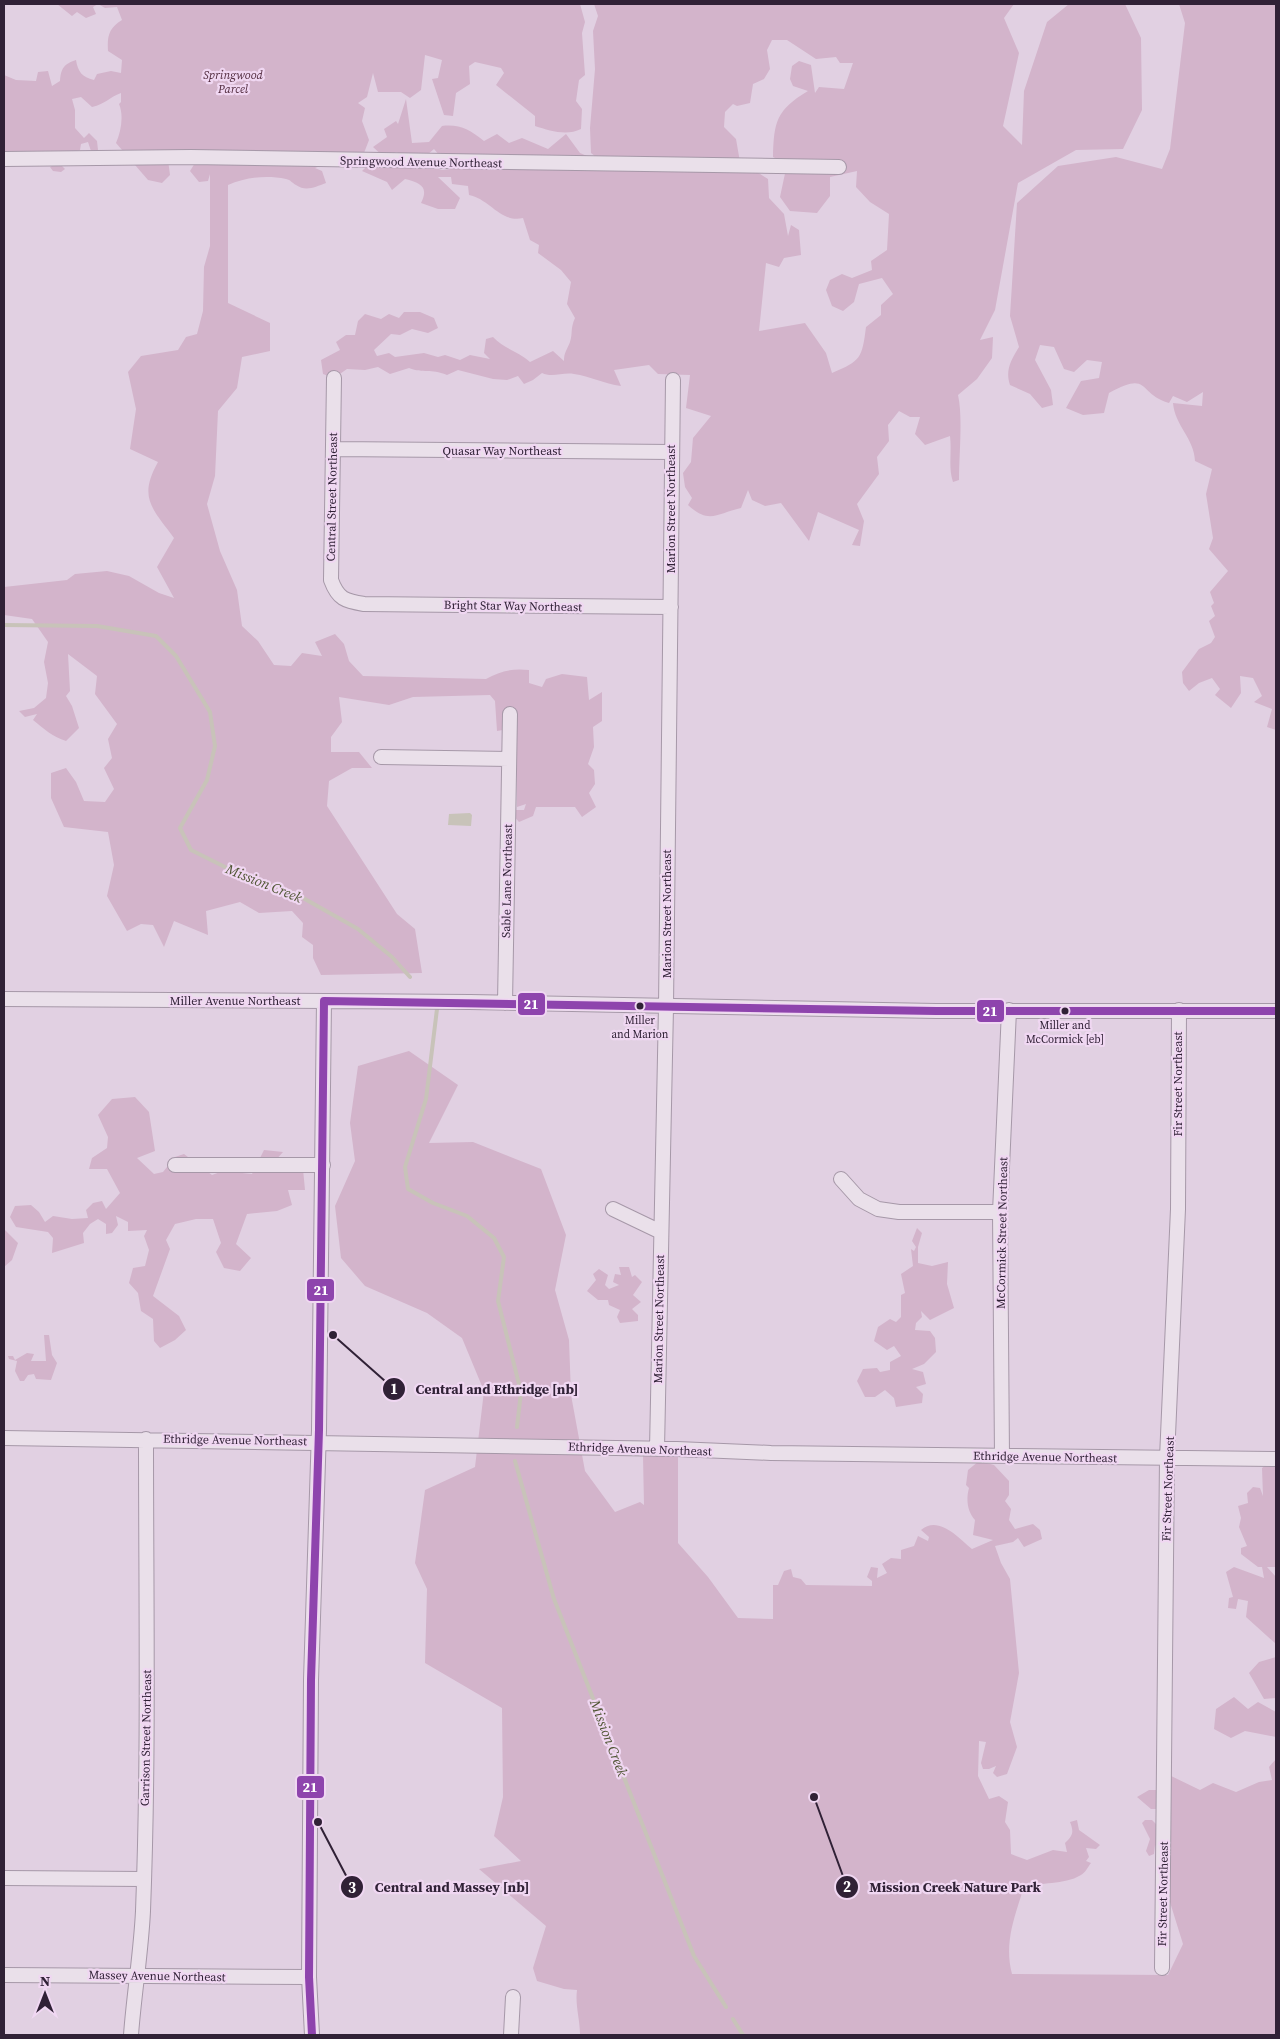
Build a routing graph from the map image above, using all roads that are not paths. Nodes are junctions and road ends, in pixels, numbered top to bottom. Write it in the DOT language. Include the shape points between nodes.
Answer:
graph roads {
  1 [pos="4,159"];
  2 [pos="839,168"];
  3 [pos="334,378"];
  4 [pos="673,380"];
  5 [pos="333,450"];
  6 [pos="671,452"];
  7 [pos="355,603"];
  8 [pos="670,607"];
  9 [pos="510,714"];
  10 [pos="381,757"];
  11 [pos="509,759"];
  12 [pos="4,999"];
  13 [pos="324,1001"];
  14 [pos="505,1002"];
  15 [pos="666,1006"];
  16 [pos="1009,1010"];
  17 [pos="1179,1010"];
  18 [pos="1276,1011"];
  19 [pos="175,1165"];
  20 [pos="323,1165"];
  21 [pos="841,1179"];
  22 [pos="613,1210"];
  23 [pos="1000,1212"];
  24 [pos="661,1232"];
  25 [pos="4,1438"];
  26 [pos="146,1439"];
  27 [pos="318,1442"];
  28 [pos="657,1449"];
  29 [pos="1002,1456"];
  30 [pos="1167,1458"];
  31 [pos="1276,1459"];
  32 [pos="4,1878"];
  33 [pos="144,1879"];
  34 [pos="1162,1968"];
  35 [pos="4,1975"];
  36 [pos="135,1976"];
  37 [pos="309,1977"];
  38 [pos="513,1997"];
  39 [pos="131,2035"];
  40 [pos="312,2035"];
  41 [pos="511,2035"];
  1 -- 2 [label="street, Springwood Avenue Northeast" via="191,157"];
  3 -- 5 [label="street, Central Street Northeast"];
  4 -- 6 [label="street, Marion Street Northeast"];
  5 -- 6 [label="street, Quasar Way Northeast"];
  5 -- 7 [label="street, Central Street Northeast" via="331,580 336,593"];
  6 -- 8 [label="street, Marion Street Northeast"];
  7 -- 8 [label="street, Bright Star Way Northeast"];
  8 -- 15 [label="street, Marion Street Northeast"];
  9 -- 11 [label="street, Sable Lane Northeast"];
  10 -- 11 [label="street"];
  11 -- 14 [label="street, Sable Lane Northeast"];
  12 -- 13 [label="street, Miller Avenue Northeast"];
  13 -- 14 [label="street, Miller Avenue Northeast"];
  13 -- 20 [label="street"];
  14 -- 15 [label="street, Miller Avenue Northeast"];
  15 -- 16 [label="street, Miller Avenue Northeast"];
  15 -- 24 [label="street, Marion Street Northeast"];
  16 -- 17 [label="street, Miller Avenue Northeast"];
  16 -- 23 [label="street, McCormick Street Northeast"];
  17 -- 18 [label="street, Miller Avenue Northeast"];
  17 -- 30 [label="street, Fir Street Northeast" via="1178,1208"];
  19 -- 20 [label="street"];
  20 -- 27 [label="street"];
  21 -- 23 [label="street" via="859,1199 878,1210"];
  22 -- 24 [label="street"];
  23 -- 29 [label="street, McCormick Street Northeast"];
  24 -- 28 [label="street, Marion Street Northeast"];
  25 -- 26 [label="street, Ethridge Avenue Northeast"];
  26 -- 27 [label="street, Ethridge Avenue Northeast"];
  26 -- 33 [label="street, Garrison Street Northeast"];
  27 -- 28 [label="street, Ethridge Avenue Northeast"];
  27 -- 37 [label="street" via="311,1680"];
  28 -- 29 [label="street, Ethridge Avenue Northeast"];
  29 -- 30 [label="street, Ethridge Avenue Northeast"];
  30 -- 31 [label="street, Ethridge Avenue Northeast"];
  30 -- 34 [label="street, Fir Street Northeast"];
  32 -- 33 [label="street"];
  33 -- 36 [label="street, Garrison Street Northeast" via="141,1945"];
  35 -- 36 [label="street, Massey Avenue Northeast"];
  36 -- 37 [label="street, Massey Avenue Northeast"];
  36 -- 39 [label="street, Garrison Street Northeast"];
  37 -- 40 [label="street"];
  38 -- 41 [label="street"];
}
